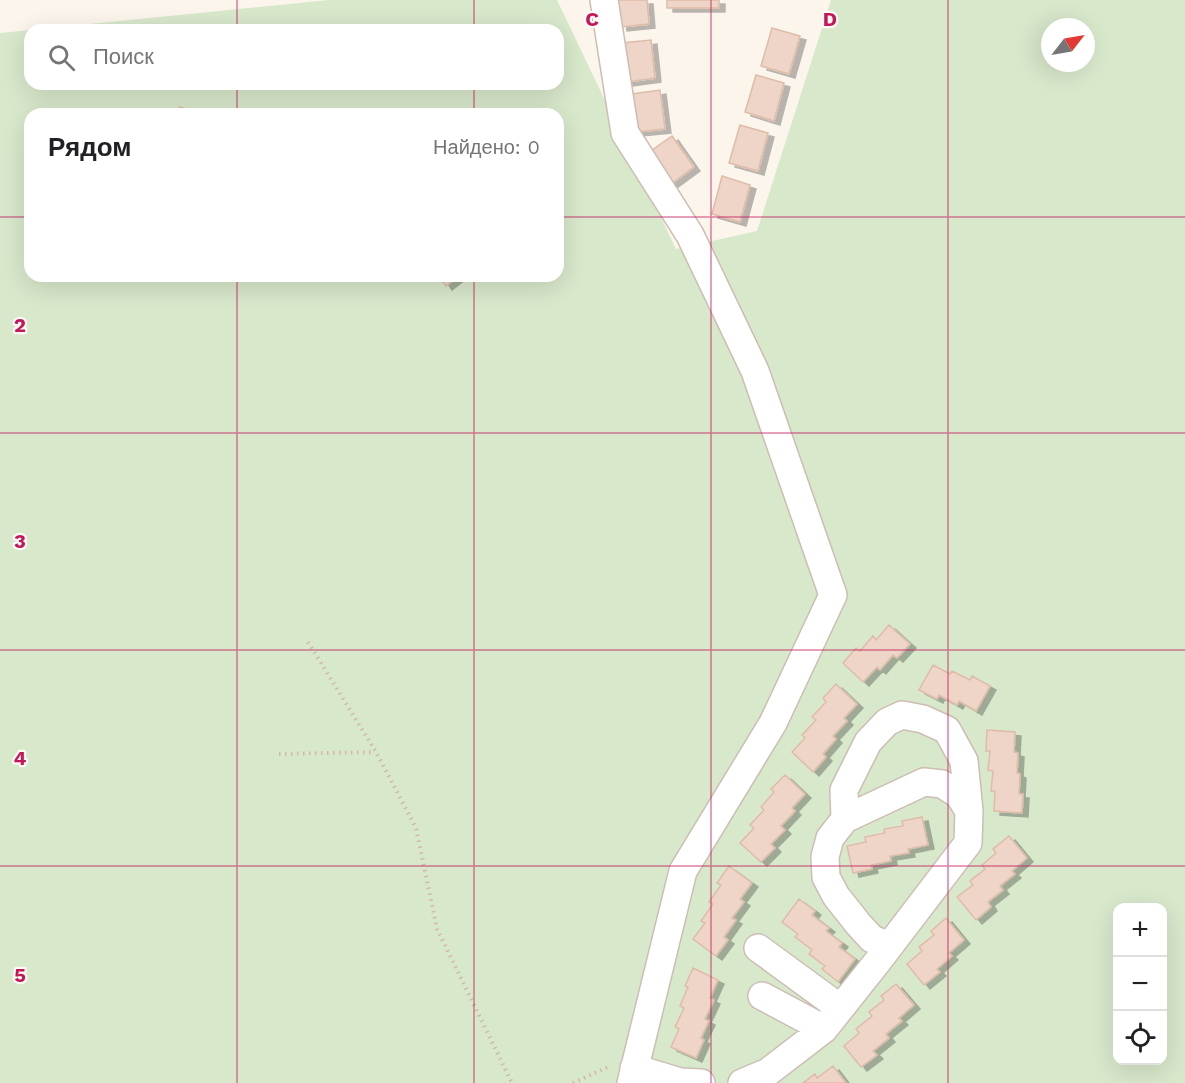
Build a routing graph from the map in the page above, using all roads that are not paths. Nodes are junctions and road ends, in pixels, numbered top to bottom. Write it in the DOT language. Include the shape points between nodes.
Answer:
graph roads {
  1 [pos="604,0"];
  2 [pos="964,760"];
  3 [pos="924,782"];
  4 [pos="969,811"];
  5 [pos="845,819"];
  6 [pos="892,942"];
  7 [pos="758,948"];
  8 [pos="762,996"];
  9 [pos="840,1008"];
  10 [pos="824,1029"];
  11 [pos="634,1068"];
  12 [pos="701,1083"];
  13 [pos="742,1083"];
  1 -- 11 [label="street" via="625,133 690,235 754,371 832,596 773,723 684,871"];
  2 -- 3 [label="street" via="954,770"];
  2 -- 4 [label="street"];
  2 -- 5 [label="street" via="947,730 902,715 887,722 868,742 844,790"];
  3 -- 4 [label="street" via="942,784 958,795"];
  3 -- 5 [label="street"];
  4 -- 6 [label="street" via="968,843"];
  5 -- 6 [label="street" via="830,838 825,857 826,877 836,896 872,939"];
  6 -- 9 [label="street"];
  7 -- 9 [label="street"];
  8 -- 10 [label="street"];
  9 -- 10 [label="street"];
  10 -- 13 [label="street" via="768,1072"];
  11 -- 12 [label="street" via="680,1082"];
}
